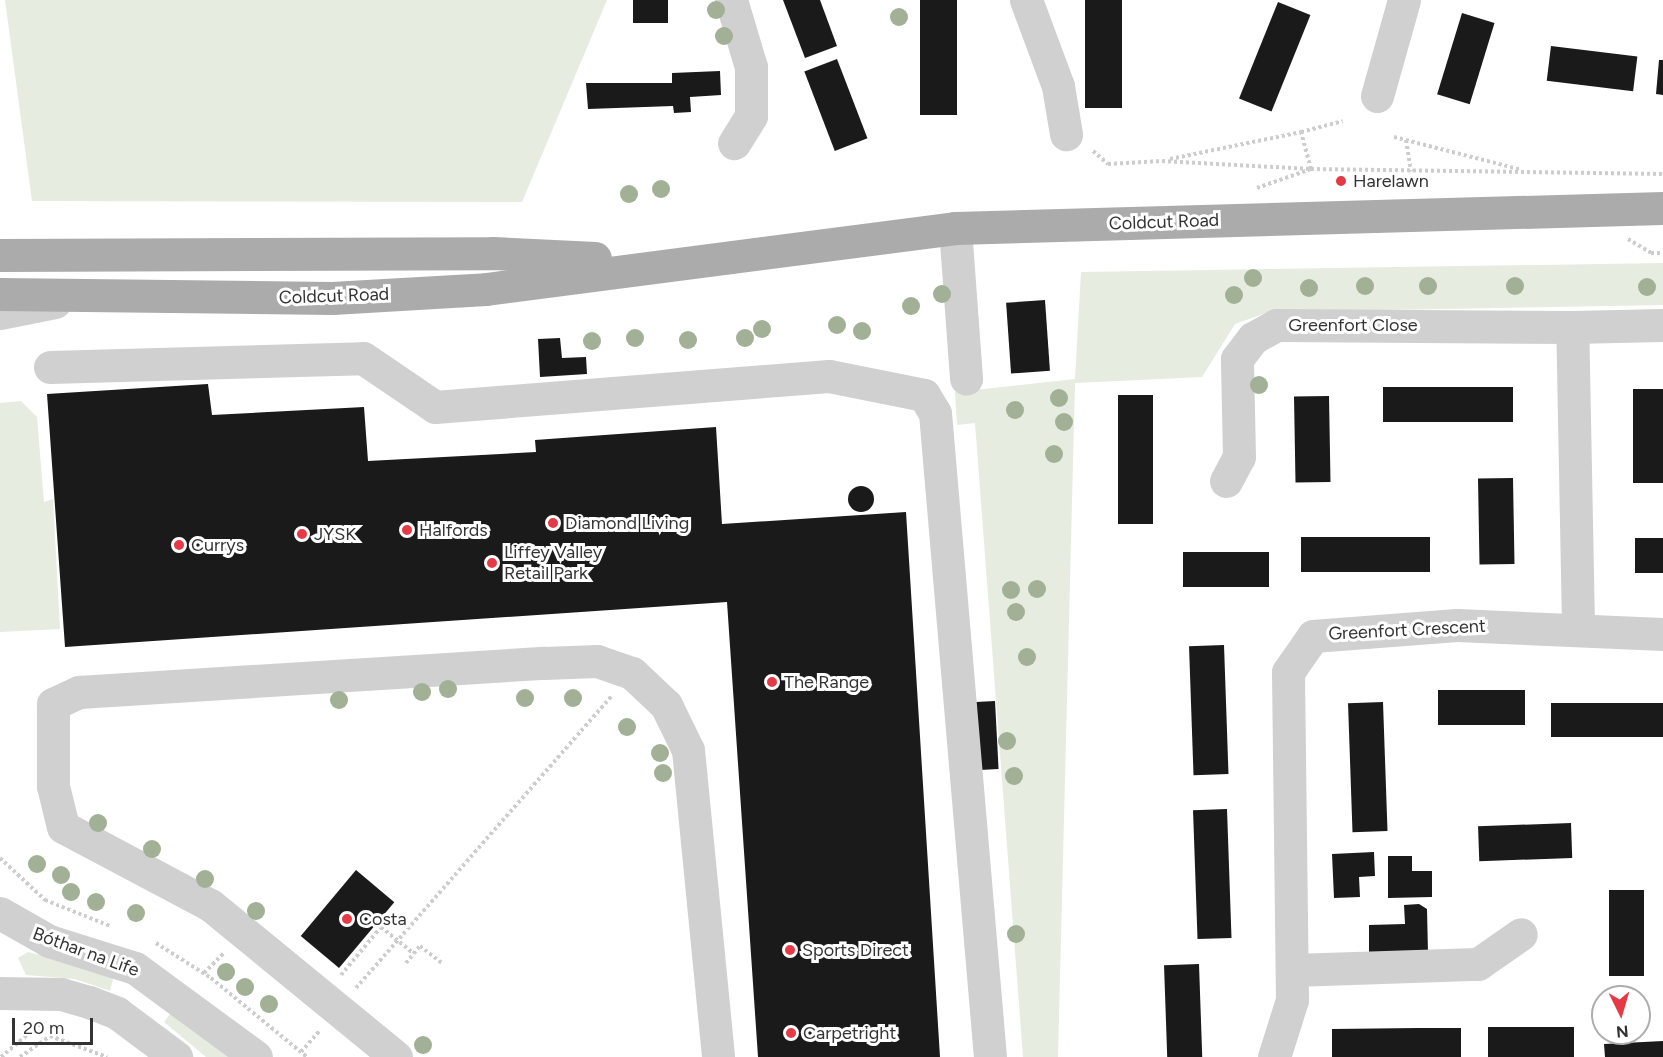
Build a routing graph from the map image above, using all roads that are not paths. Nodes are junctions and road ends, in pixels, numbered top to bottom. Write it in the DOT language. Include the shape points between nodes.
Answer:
graph roads {
  1 [pos="731,0"];
  2 [pos="1026,0"];
  3 [pos="1404,0"];
  4 [pos="1377,96"];
  5 [pos="1066,134"];
  6 [pos="734,143"];
  7 [pos="1663,208"];
  8 [pos="955,228"];
  9 [pos="0,255"];
  10 [pos="667,262"];
  11 [pos="0,294"];
  12 [pos="71,298"];
  13 [pos="0,313"];
  14 [pos="1663,325"];
  15 [pos="1572,327"];
  16 [pos="50,367"];
  17 [pos="966,379"];
  18 [pos="1226,481"];
  19 [pos="1578,626"];
  20 [pos="1663,634"];
  21 [pos="0,914"];
  22 [pos="1521,934"];
  23 [pos="1293,970"];
  24 [pos="0,993"];
  25 [pos="176,1057"];
  26 [pos="256,1057"];
  27 [pos="396,1057"];
  28 [pos="718,1057"];
  29 [pos="990,1057"];
  30 [pos="1274,1057"];
  1 -- 6 [label="street" via="752,67 751,116"];
  2 -- 5 [label="street" via="1058,86"];
  3 -- 4 [label="street"];
  7 -- 8 [label="main road, Coldcut Road"];
  8 -- 10 [label="main road, Coldcut Road"];
  8 -- 17 [label="street"];
  9 -- 10 [label="main road, Coldcut Road" via="494,253"];
  10 -- 12 [label="main road, Coldcut Road" via="448,291 332,298"];
  11 -- 12 [label="main road, Coldcut Road"];
  12 -- 13 [label="street"];
  14 -- 15 [label="street, Greenfort Close"];
  15 -- 18 [label="street, Greenfort Close" via="1276,325 1253,338 1238,359 1239,457"];
  15 -- 19 [label="street"];
  16 -- 29 [label="street" via="363,358 435,407 829,376 924,395 935,413"];
  19 -- 20 [label="street, Greenfort Crescent"];
  19 -- 23 [label="street, Greenfort Crescent" via="1457,625 1313,636 1288,672 1286,832"];
  21 -- 26 [label="street, Bóthar na Life" via="49,941 144,973"];
  22 -- 23 [label="street" via="1478,964"];
  23 -- 30 [label="street, Greenfort Crescent" via="1292,1000"];
  24 -- 25 [label="street" via="61,994 89,1002 117,1013"];
  27 -- 28 [label="street" via="202,900 79,839 59,822 50,739 53,704 79,692 579,661 632,673 666,705 688,750 706,981 714,1010"];
}
